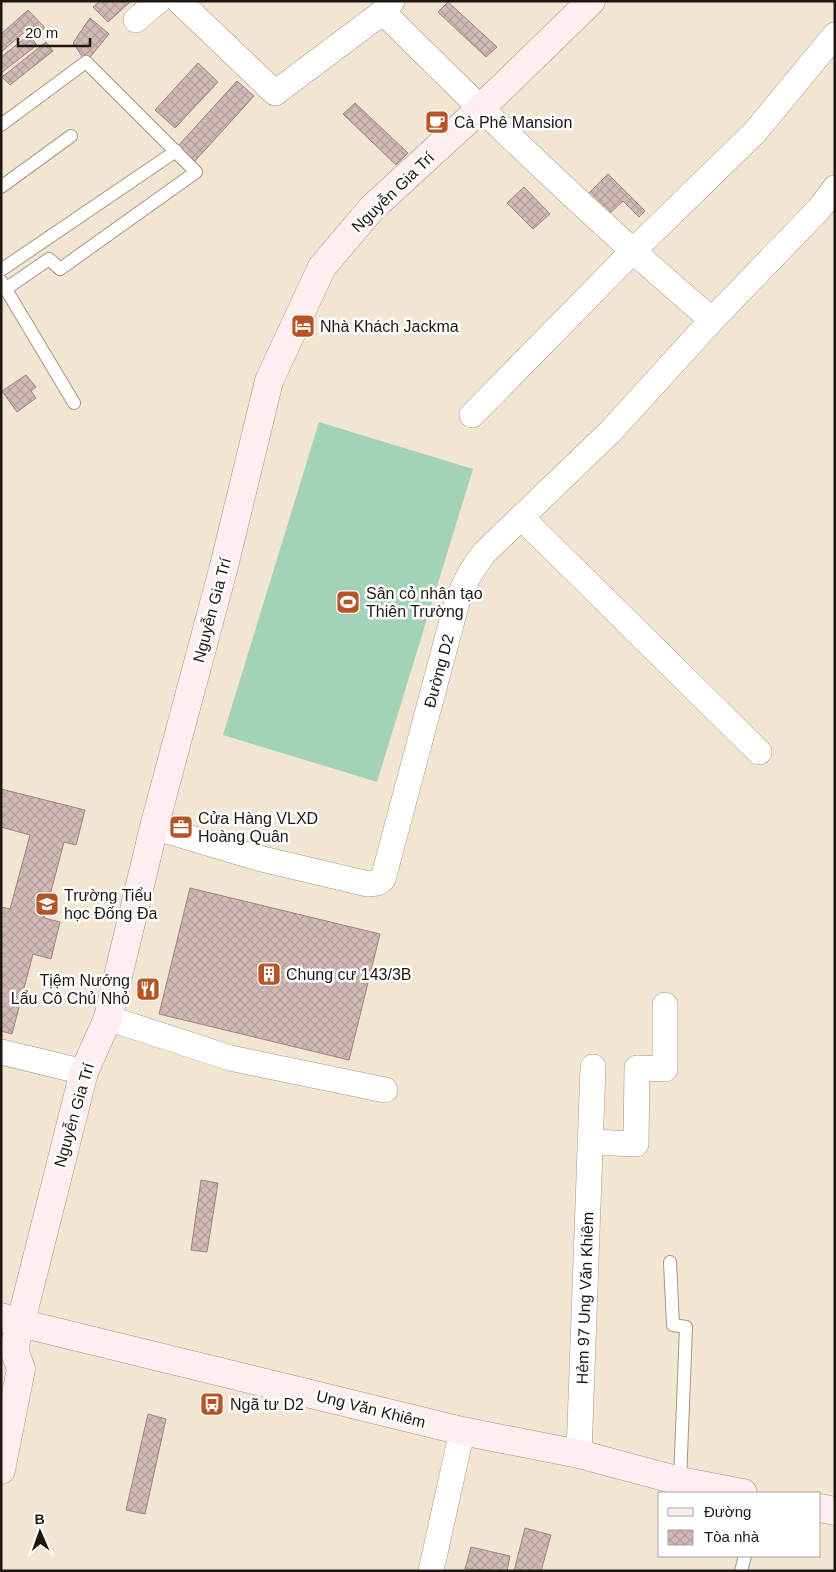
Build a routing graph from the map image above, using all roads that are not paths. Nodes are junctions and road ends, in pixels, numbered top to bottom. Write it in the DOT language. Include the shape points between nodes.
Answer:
graph roads {
  1 [pos="158,1"];
  2 [pos="179,1"];
  3 [pos="591,1"];
  4 [pos="387,6"];
  5 [pos="136,20"];
  6 [pos="835,34"];
  7 [pos="480,109"];
  8 [pos="1,125"];
  9 [pos="71,136"];
  10 [pos="176,151"];
  11 [pos="1,186"];
  12 [pos="835,188"];
  13 [pos="632,252"];
  14 [pos="1,270"];
  15 [pos="4,284"];
  16 [pos="712,320"];
  17 [pos="74,403"];
  18 [pos="472,415"];
  19 [pos="521,518"];
  20 [pos="759,752"];
  21 [pos="154,828"];
  22 [pos="665,1006"];
  23 [pos="108,1018"];
  24 [pos="1,1052"];
  25 [pos="593,1067"];
  26 [pos="84,1072"];
  27 [pos="385,1090"];
  28 [pos="591,1142"];
  29 [pos="670,1262"];
  30 [pos="9,1338"];
  31 [pos="462,1431"];
  32 [pos="579,1454"];
  33 [pos="1,1470"];
  34 [pos="680,1481"];
  35 [pos="738,1492"];
  36 [pos="821,1508"];
  37 [pos="835,1511"];
  38 [pos="745,1557"];
  39 [pos="431,1571"];
  40 [pos="741,1571"];
  1 -- 5 [label="street"];
  2 -- 4 [label="street" via="275,93"];
  3 -- 7 [label="street, Nguyễn Gia Trí"];
  4 -- 7 [label="street"];
  6 -- 13 [label="street" via="755,132"];
  7 -- 13 [label="street"];
  7 -- 21 [label="street, Nguyễn Gia Trí" via="372,208 322,267 269,382"];
  8 -- 10 [label="lane" via="86,62"];
  9 -- 11 [label="lane"];
  10 -- 14 [label="lane"];
  10 -- 15 [label="lane" via="196,172 60,269 49,259"];
  12 -- 16 [label="street, Đường D2" via="819,209"];
  13 -- 16 [label="street"];
  13 -- 18 [label="street"];
  15 -- 17 [label="lane"];
  16 -- 19 [label="street, Đường D2" via="610,432"];
  19 -- 20 [label="street"];
  19 -- 21 [label="street, Đường D2" via="485,552 465,580 383,879 368,884 258,858"];
  21 -- 23 [label="street, Nguyễn Gia Trí"];
  22 -- 28 [label="street" via="665,1069 637,1068 636,1144"];
  23 -- 26 [label="street, Nguyễn Gia Trí"];
  23 -- 27 [label="street" via="230,1058"];
  24 -- 26 [label="street"];
  25 -- 28 [label="street, Hẻm 97 Ung Văn Khiêm"];
  26 -- 30 [label="street, Nguyễn Gia Trí"];
  28 -- 32 [label="street, Hẻm 97 Ung Văn Khiêm"];
  29 -- 34 [label="lane" via="673,1325 686,1327"];
  30 -- 31 [label="street, Ung Văn Khiêm"];
  30 -- 33 [label="street, Nguyễn Gia Trí" via="20,1369"];
  31 -- 32 [label="street, Ung Văn Khiêm"];
  31 -- 39 [label="street"];
  32 -- 34 [label="street, Ung Văn Khiêm"];
  34 -- 35 [label="street, Ung Văn Khiêm"];
  36 -- 37 [label="street"];
  38 -- 40 [label="lane"];
}
